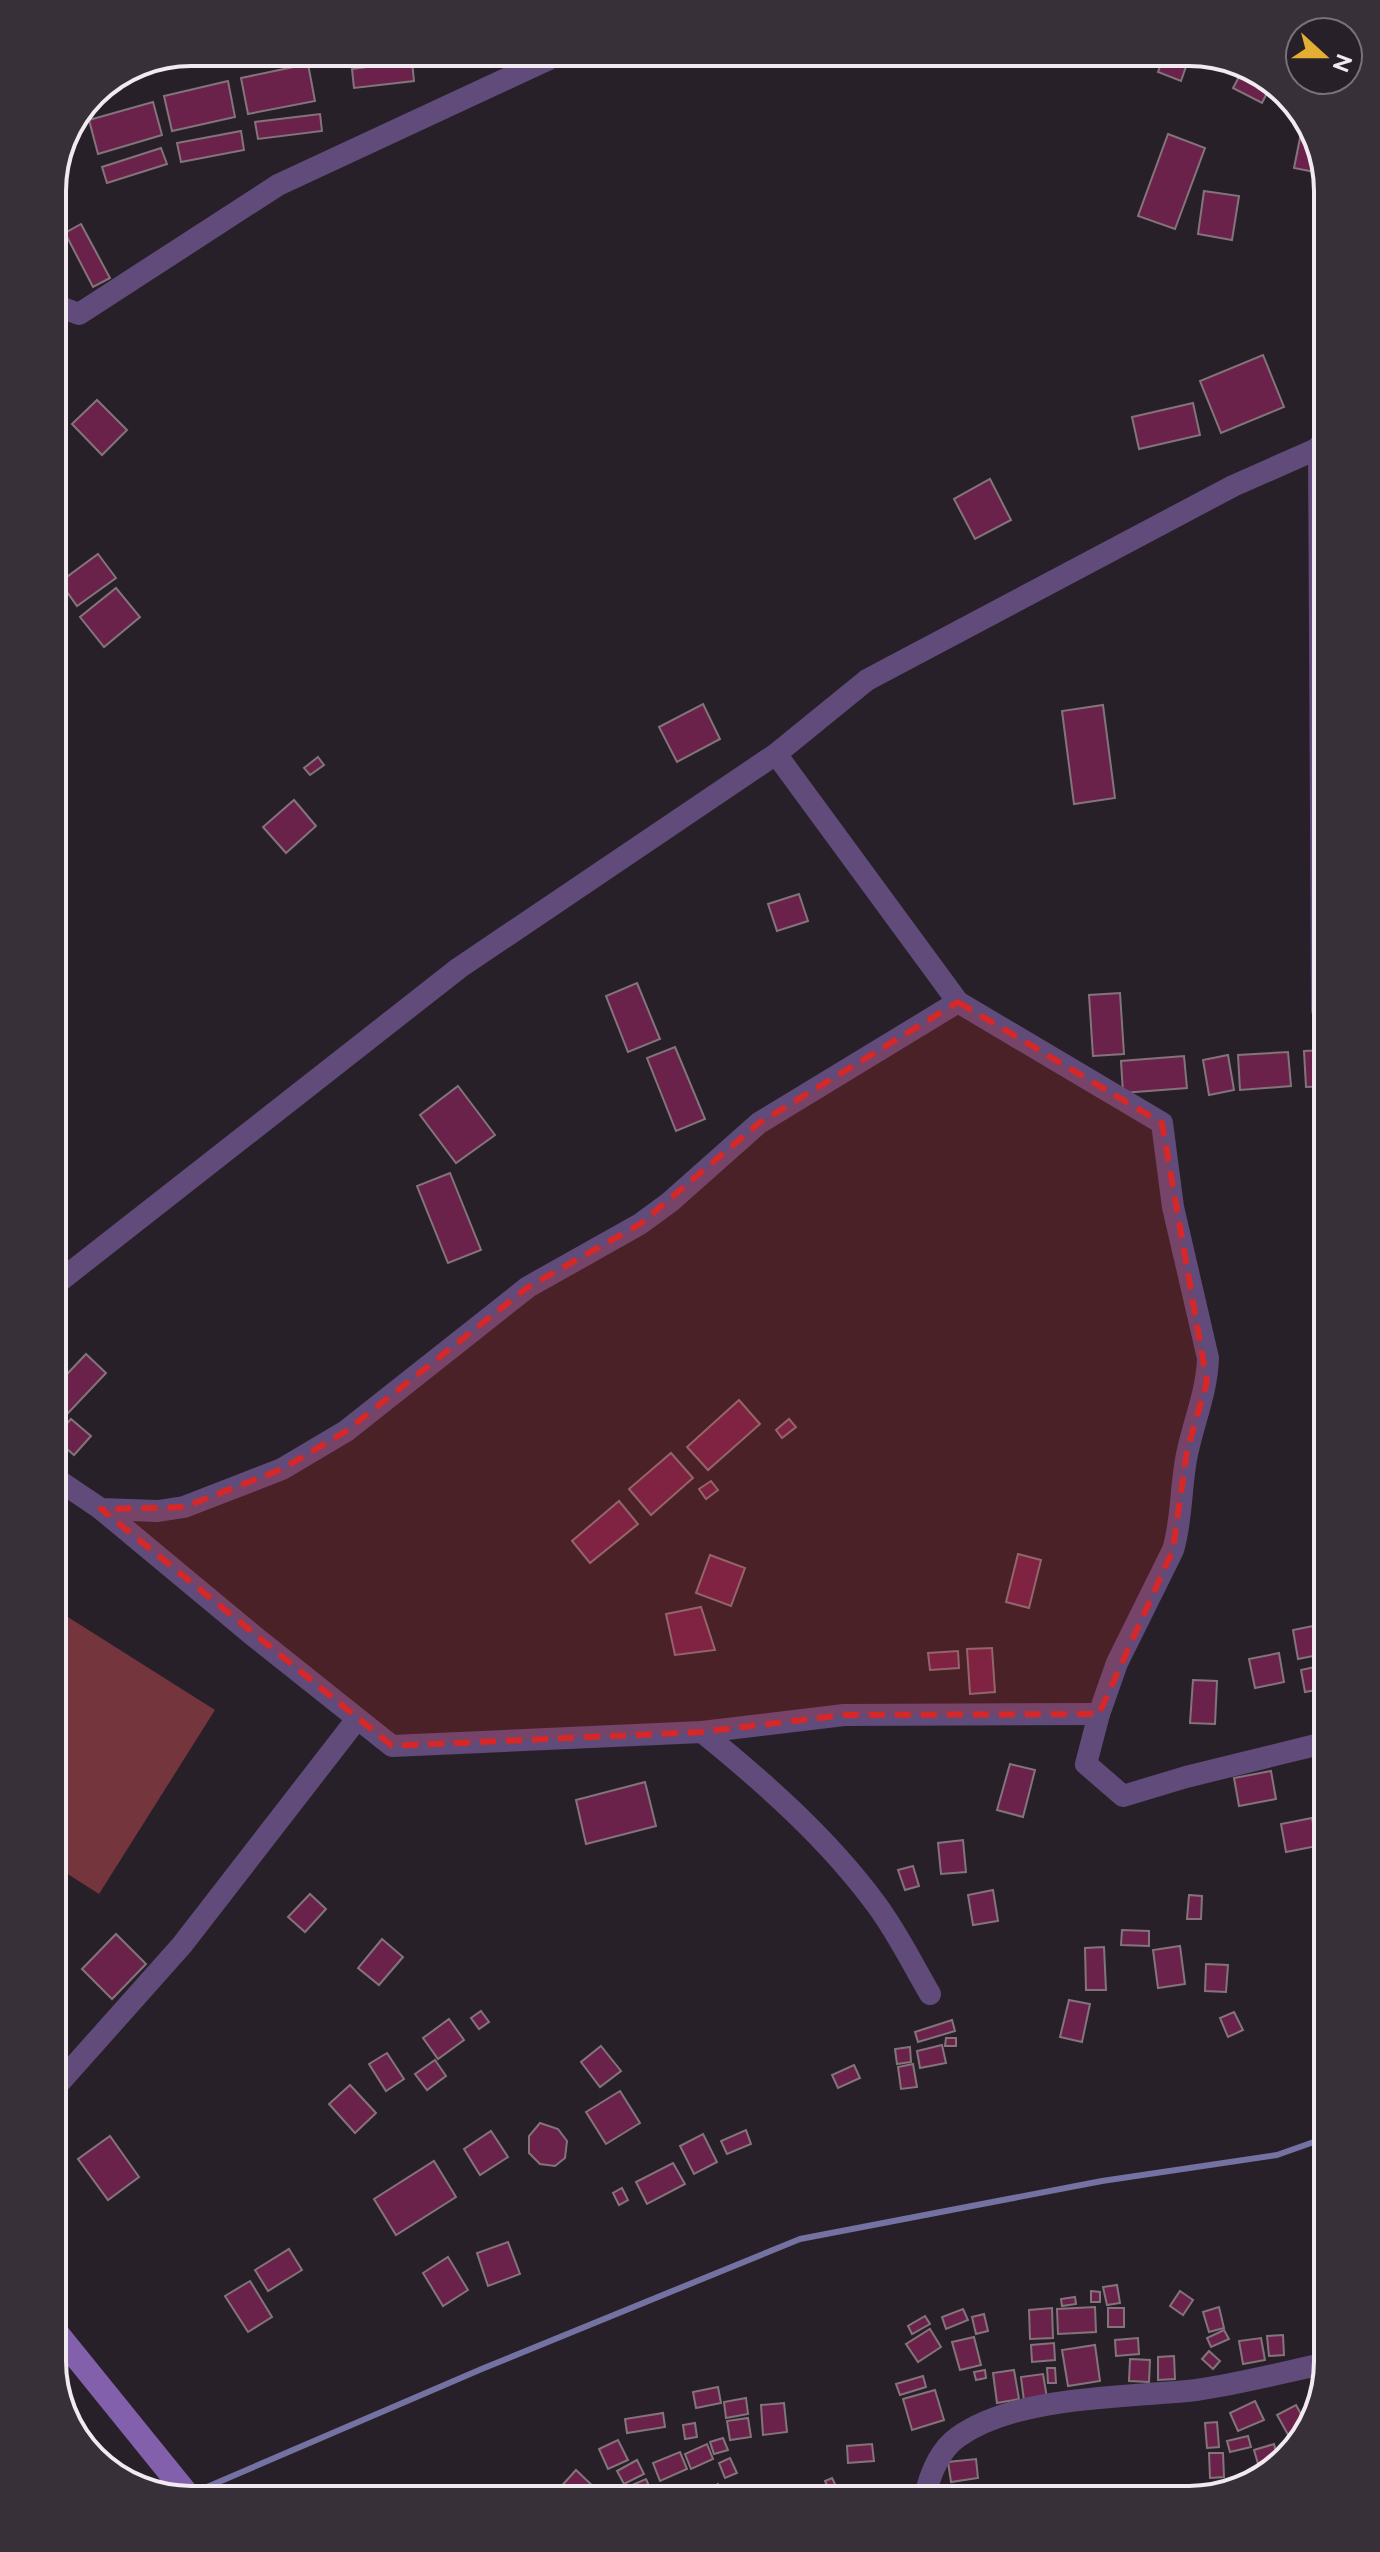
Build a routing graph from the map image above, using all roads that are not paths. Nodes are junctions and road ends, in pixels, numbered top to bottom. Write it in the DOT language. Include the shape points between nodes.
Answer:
graph roads {
  1 [pos="534,66"];
  2 [pos="66,309"];
  3 [pos="1314,449"];
  4 [pos="776,754"];
  5 [pos="958,1002"];
  6 [pos="66,1276"];
  7 [pos="66,1485"];
  8 [pos="101,1509"];
  9 [pos="1099,1714"];
  10 [pos="357,1719"];
  11 [pos="702,1732"];
  12 [pos="1314,1745"];
  13 [pos="930,1994"];
  14 [pos="66,2075"];
  15 [pos="66,2349"];
  16 [pos="1314,2366"];
  17 [pos="180,2486"];
  18 [pos="928,2486"];
  1 -- 2 [label="street" via="278,185 79,314"];
  3 -- 4 [label="street" via="1233,486 867,680"];
  4 -- 5 [label="street"];
  4 -- 6 [label="street" via="459,968"];
  5 -- 8 [label="street" via="759,1123 640,1224 528,1287 346,1431 282,1469 184,1507"];
  5 -- 9 [label="street" via="1162,1123 1173,1207 1206,1347 1207,1382 1187,1451 1173,1550 1117,1663"];
  7 -- 8 [label="street"];
  8 -- 10 [label="street"];
  9 -- 11 [label="street" via="844,1715"];
  9 -- 12 [label="street" via="1086,1764 1123,1796"];
  10 -- 11 [label="street" via="392,1746"];
  10 -- 14 [label="street" via="182,1945"];
  11 -- 13 [label="street" via="821,1840 877,1905"];
  15 -- 17 [label="street"];
  16 -- 18 [label="street" via="1198,2389 1099,2398 996,2417 957,2437 943,2451"];
}
